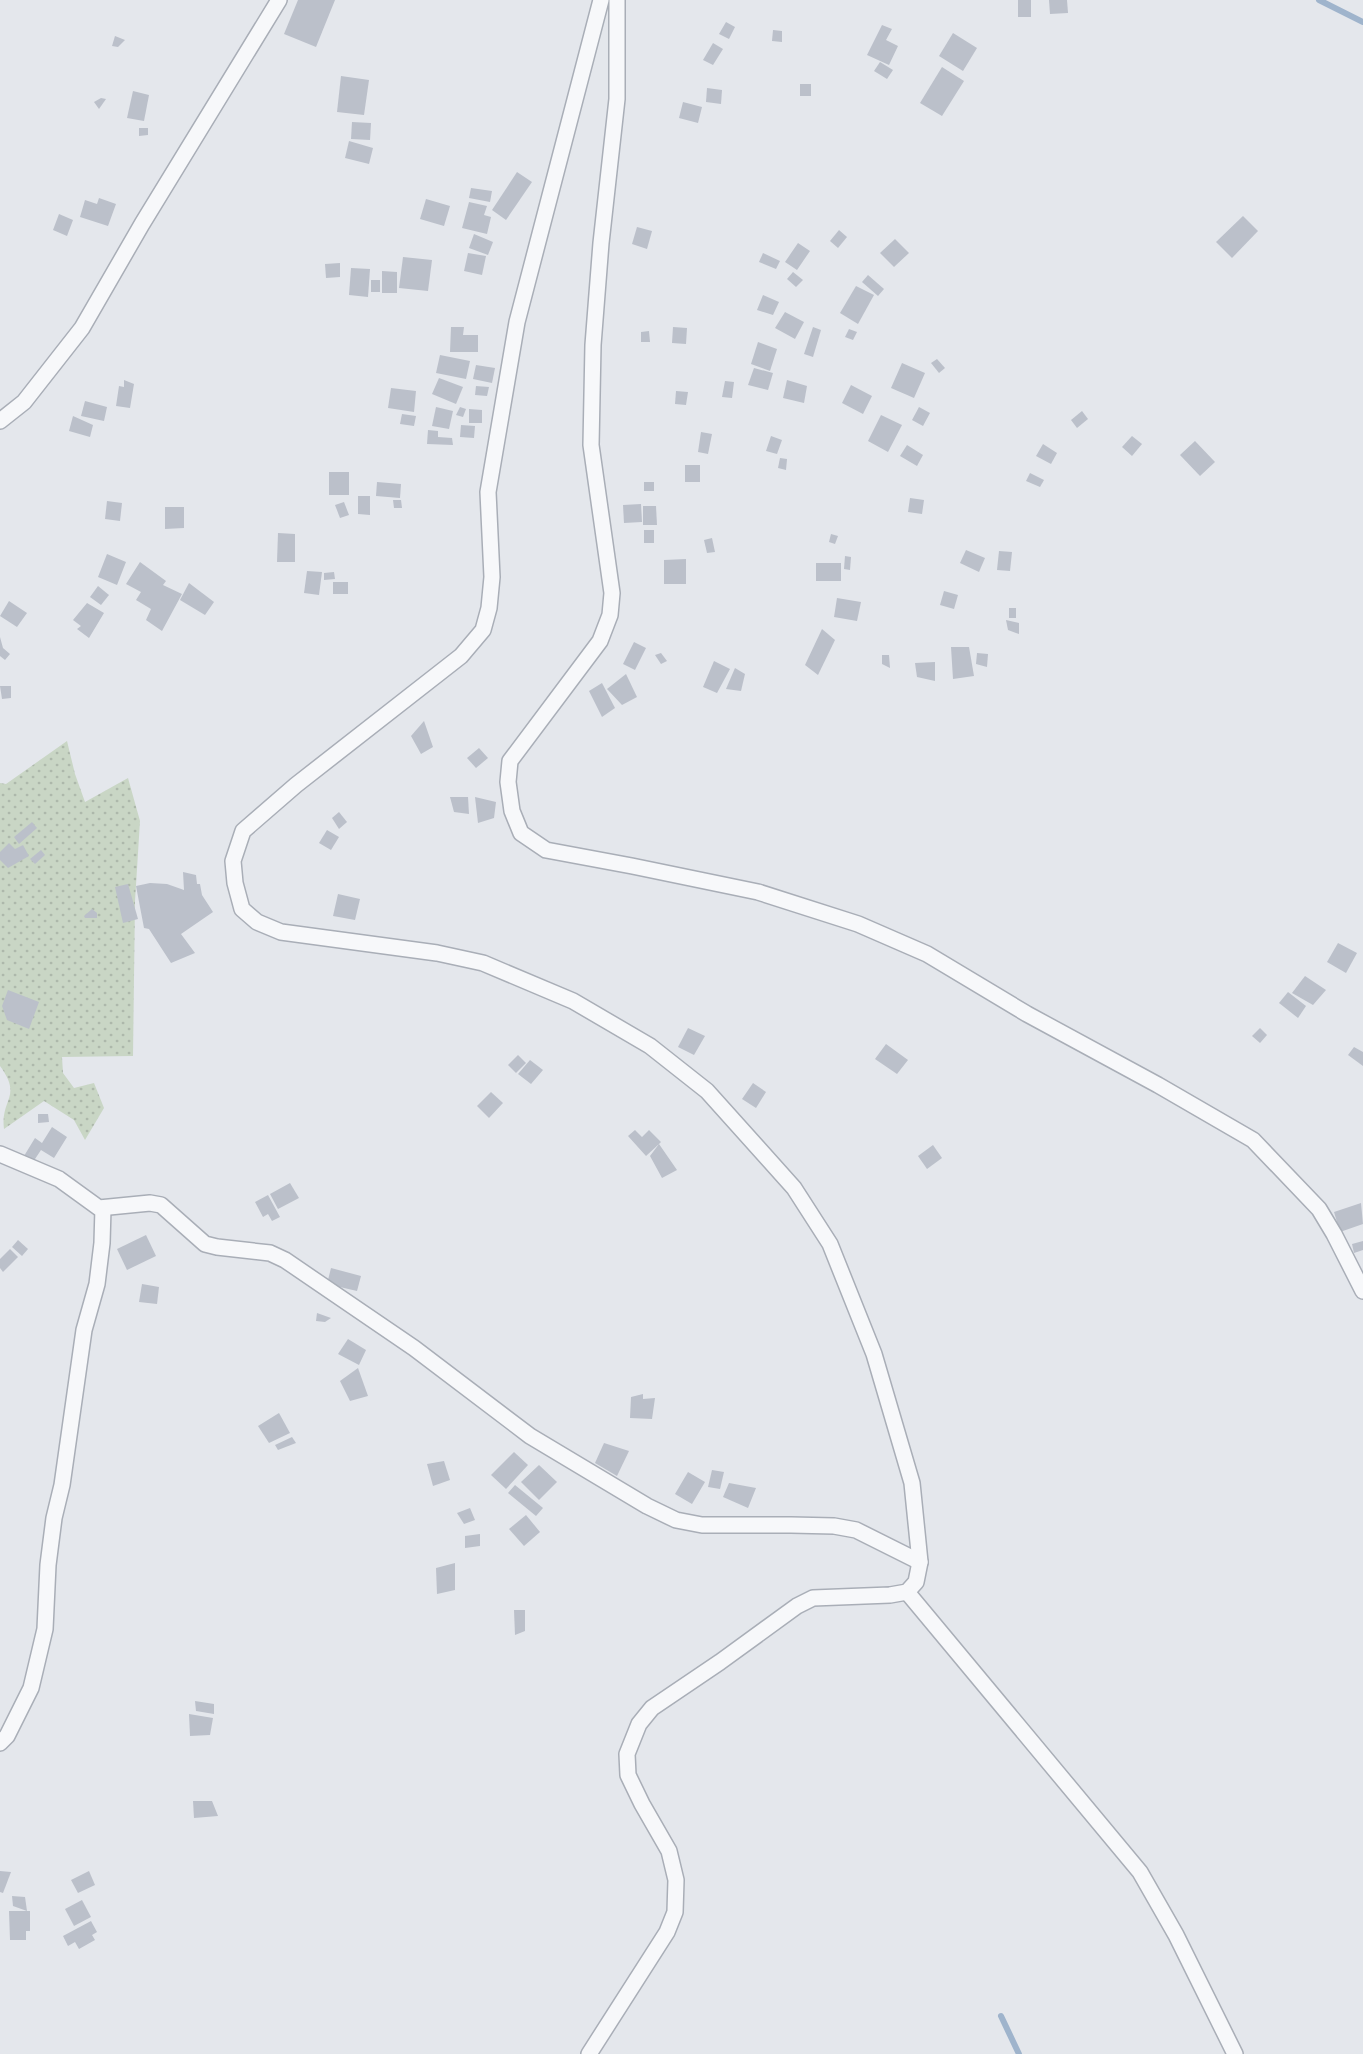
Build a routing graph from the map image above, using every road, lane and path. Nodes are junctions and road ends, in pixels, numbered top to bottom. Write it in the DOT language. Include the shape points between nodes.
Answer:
graph roads {
  1 [pos="279,0"];
  2 [pos="601,0"];
  3 [pos="618,0"];
  4 [pos="0,421"];
  5 [pos="0,1155"];
  6 [pos="104,1208"];
  7 [pos="1363,1291"];
  8 [pos="920,1562"];
  9 [pos="907,1592"];
  10 [pos="0,1743"];
  11 [pos="589,2054"];
  12 [pos="1235,2054"];
  1 -- 4 [label="street" via="82,328 24,402"];
  2 -- 8 [label="street" via="517,322 488,492 492,577 483,630 461,656 243,831 233,861 235,883 242,909 257,922 281,932 483,963 573,1001 650,1046 707,1091 794,1188 830,1244 874,1354 912,1483"];
  3 -- 7 [label="street" via="617,99 592,345 591,445 612,593 610,615 600,641 510,760 512,811 521,833 546,850 758,892 858,924 927,954 1253,1140 1319,1209"];
  5 -- 6 [label="street" via="59,1179"];
  6 -- 8 [label="street" via="161,1204 205,1244 270,1253 285,1260 414,1348 530,1436 676,1520 702,1525 834,1526 856,1530"];
  6 -- 10 [label="street" via="97,1284 84,1330 52,1530 45,1629 31,1688"];
  8 -- 9 [label="street" via="916,1582"];
  9 -- 11 [label="street" via="813,1598 652,1707 639,1724 627,1754 628,1775 669,1851 676,1880 675,1912 668,1932"];
  9 -- 12 [label="street" via="1140,1872"];
}
